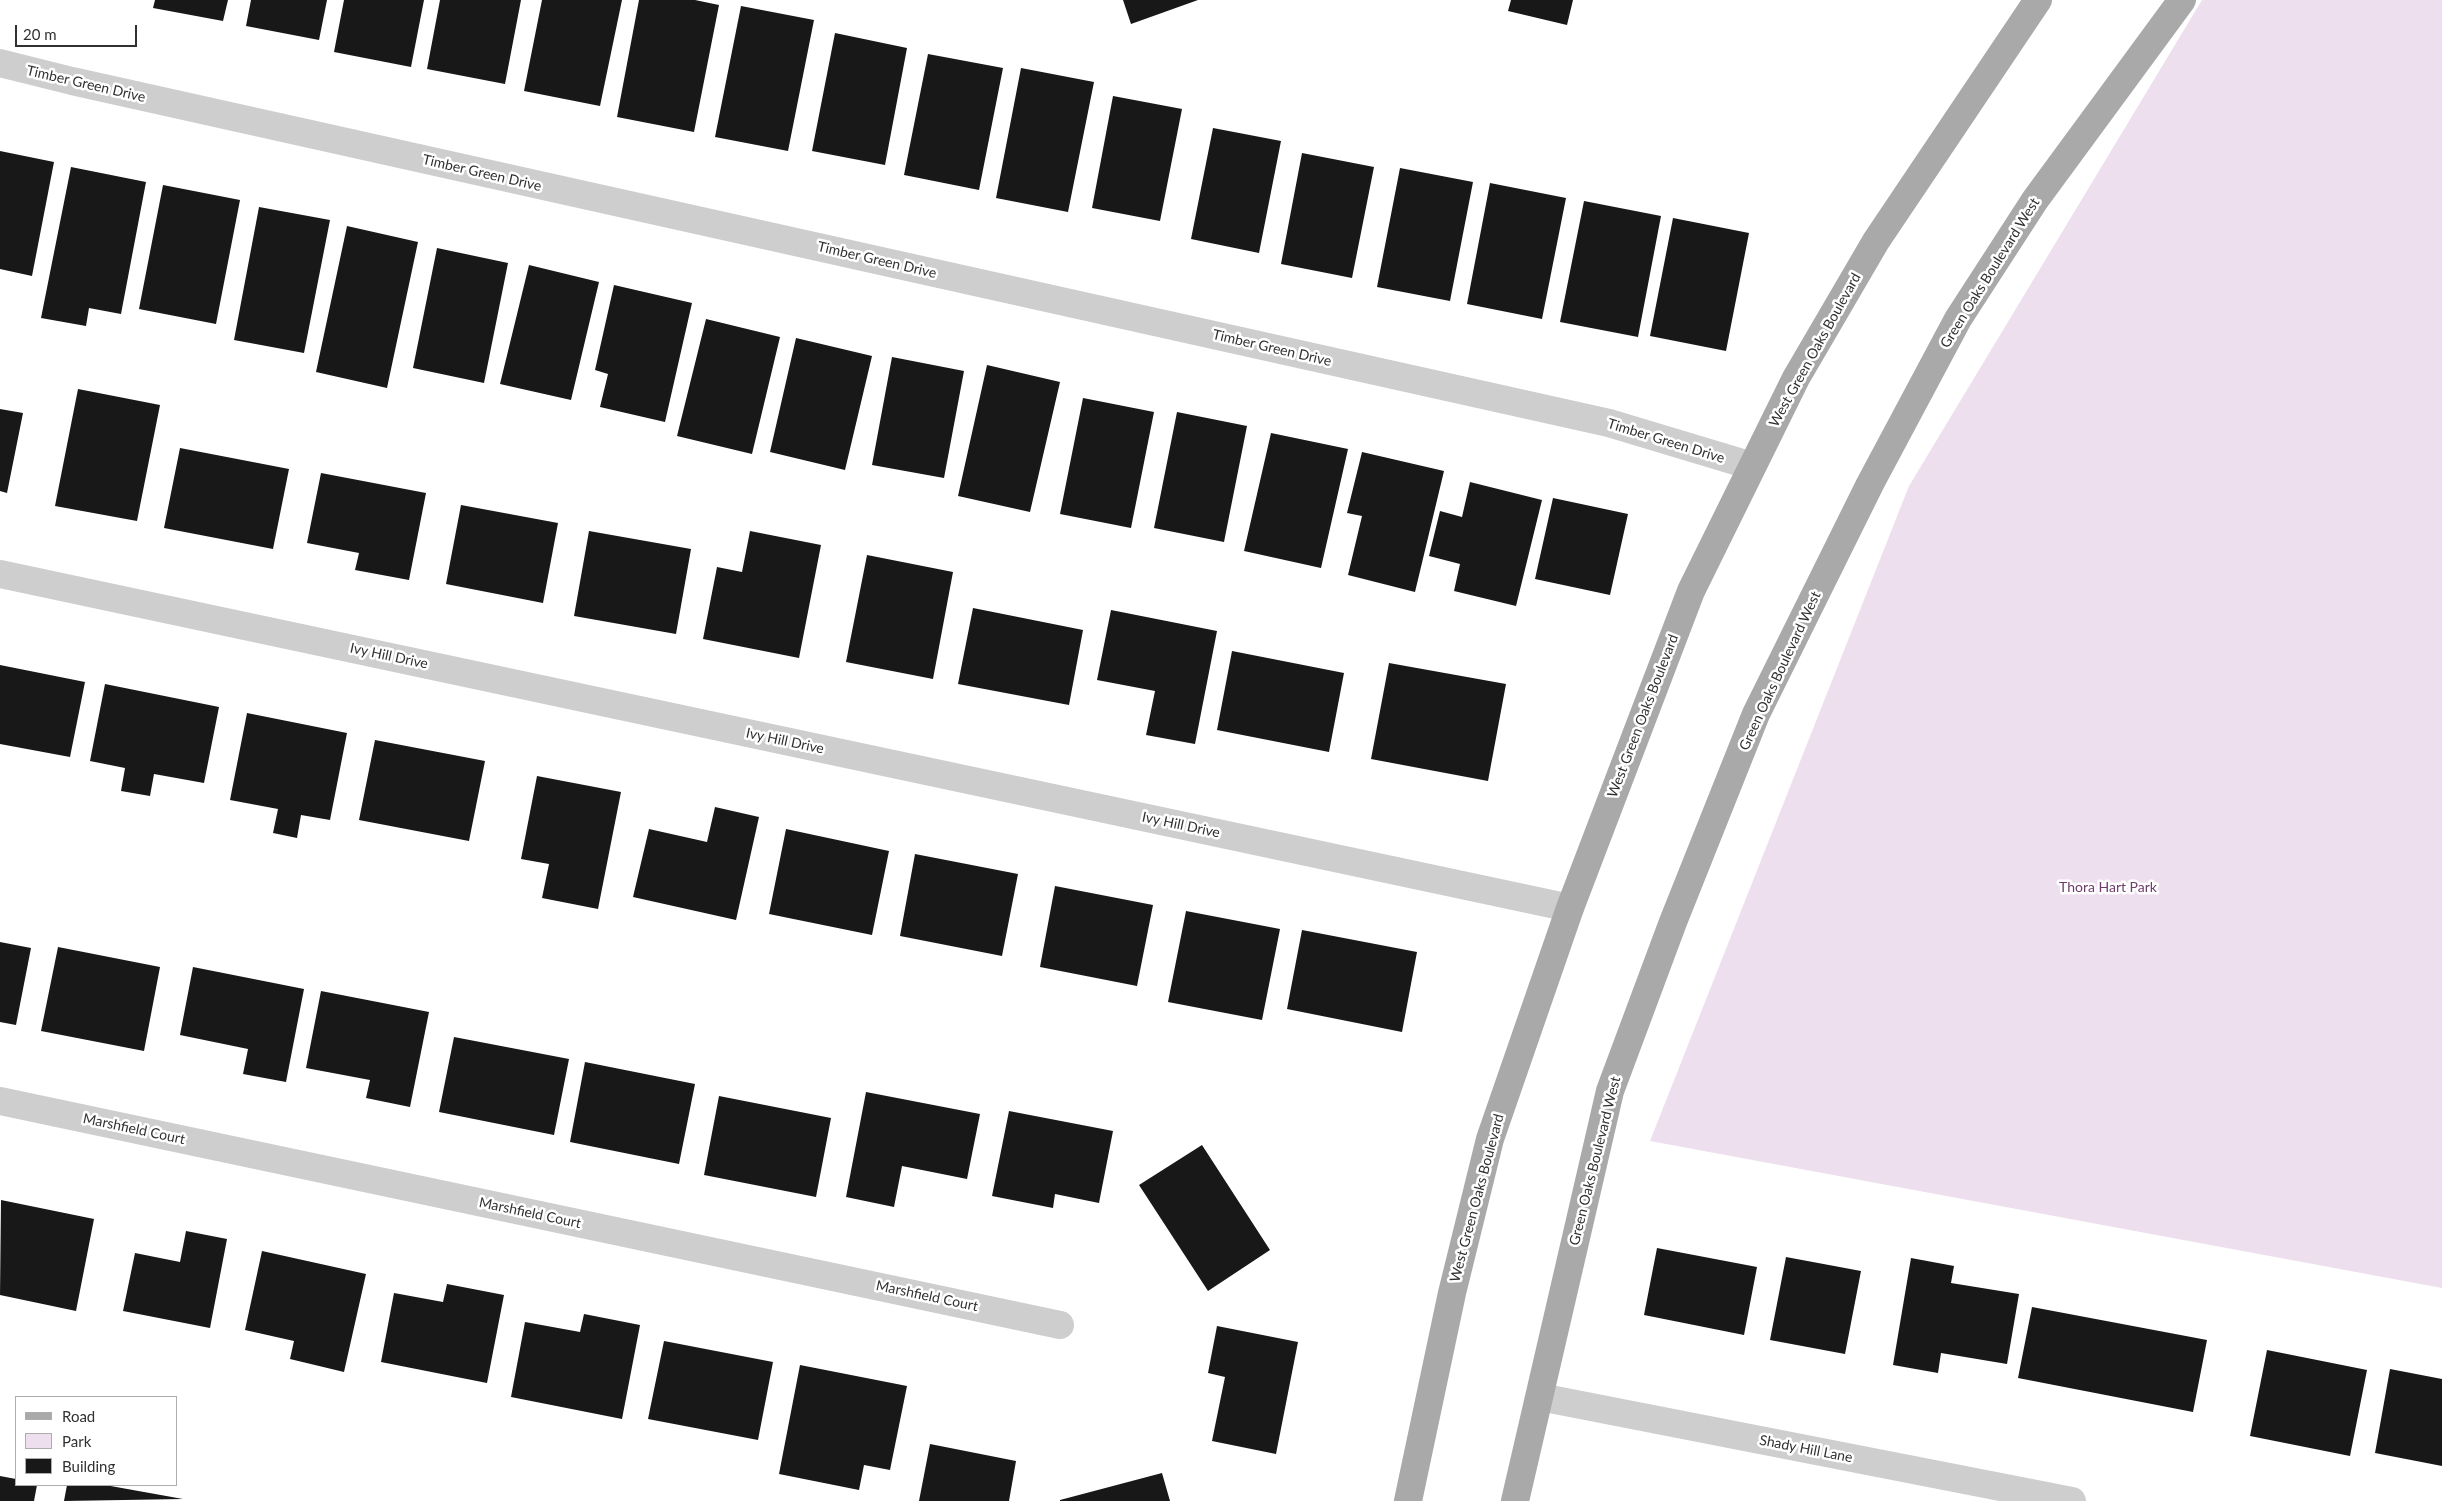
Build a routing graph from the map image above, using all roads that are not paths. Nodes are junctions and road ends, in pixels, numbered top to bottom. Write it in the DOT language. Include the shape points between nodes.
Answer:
graph roads {
  1 [pos="2038,0"];
  2 [pos="2182,0"];
  3 [pos="0,63"];
  4 [pos="1752,466"];
  5 [pos="0,574"];
  6 [pos="1570,908"];
  7 [pos="0,1101"];
  8 [pos="1060,1324"];
  9 [pos="1540,1397"];
  10 [pos="1408,1501"];
  11 [pos="1516,1501"];
  12 [pos="2072,1501"];
  1 -- 4 [label="main road, West Green Oaks Boulevard" via="1876,242 1796,378"];
  2 -- 9 [label="main road, Green Oaks Boulevard West" via="2034,200 1958,319 1870,484 1756,714 1610,1091"];
  3 -- 4 [label="street, Timber Green Drive" via="91,86 1609,423"];
  4 -- 6 [label="main road, West Green Oaks Boulevard" via="1690,591"];
  5 -- 6 [label="street, Ivy Hill Drive"];
  6 -- 10 [label="main road, West Green Oaks Boulevard" via="1490,1139 1452,1293"];
  7 -- 8 [label="street, Marshfield Court"];
  9 -- 11 [label="main road, Green Oaks Boulevard West"];
  9 -- 12 [label="street, Shady Hill Lane"];
}
